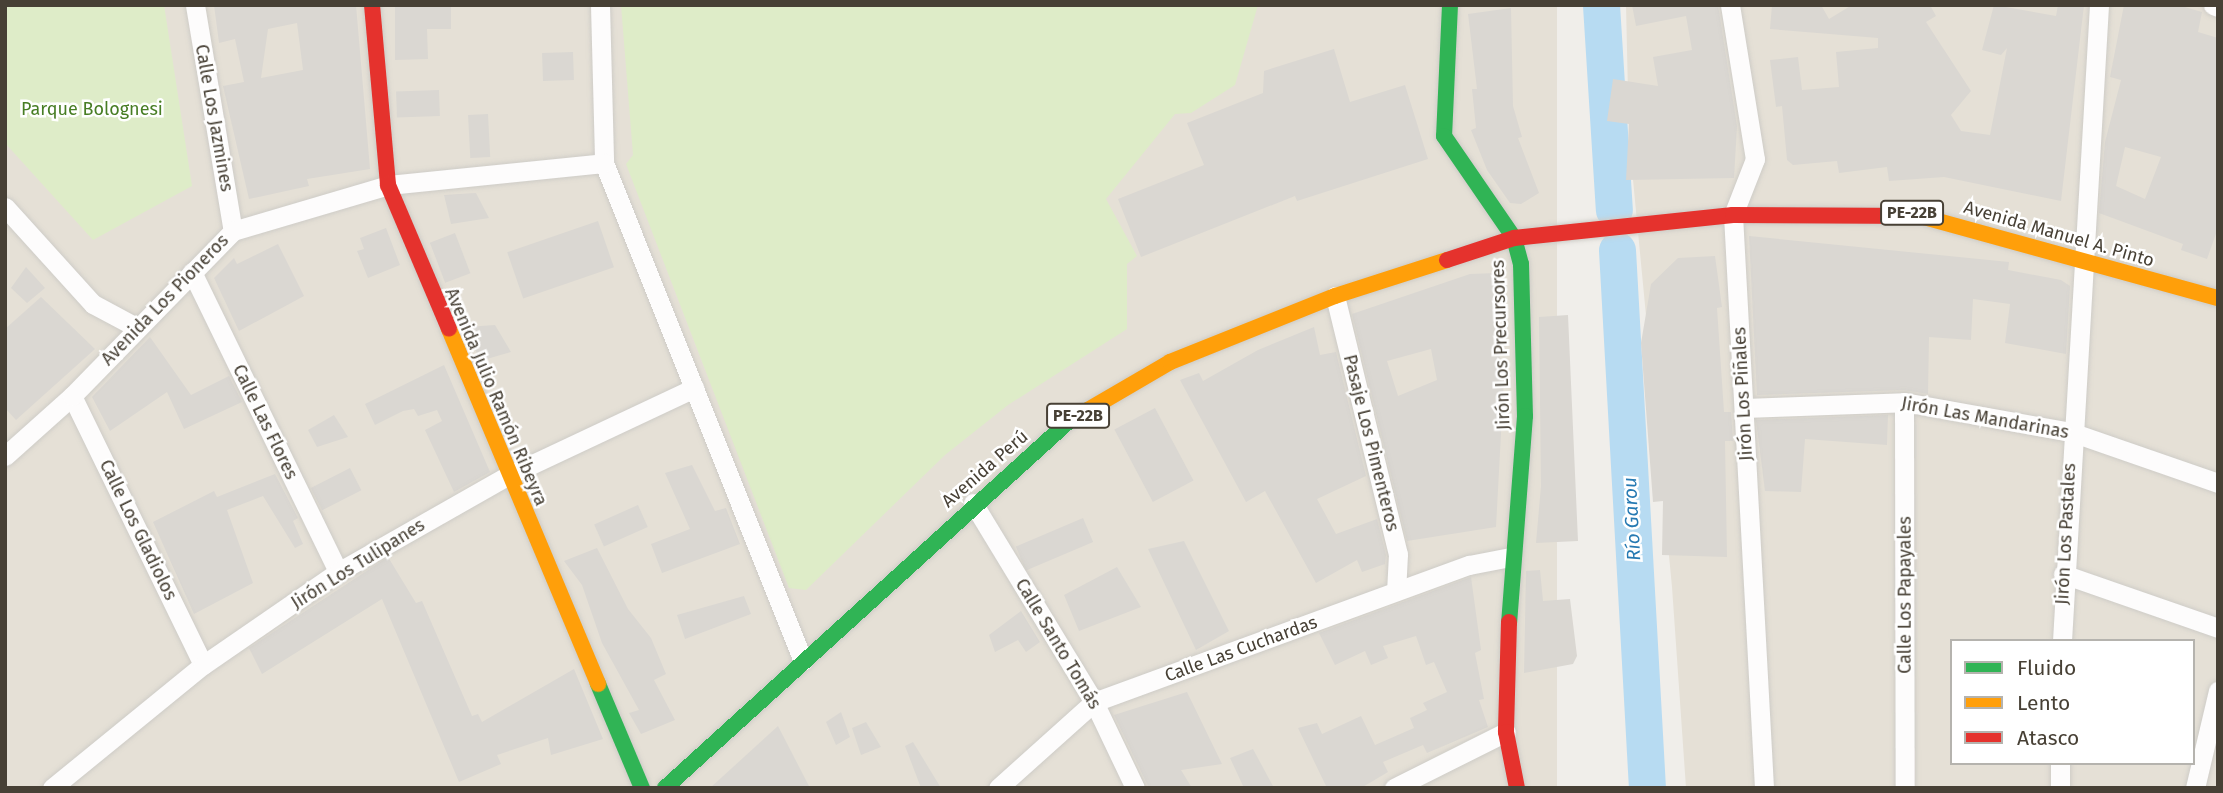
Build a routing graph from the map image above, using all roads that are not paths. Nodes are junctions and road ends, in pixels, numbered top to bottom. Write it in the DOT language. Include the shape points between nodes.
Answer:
graph roads {
  1 [pos="195,5"];
  2 [pos="372,5"];
  3 [pos="600,5"];
  4 [pos="1450,5"];
  5 [pos="1730,5"];
  6 [pos="2099,5"];
  7 [pos="604,163"];
  8 [pos="388,185"];
  9 [pos="5,207"];
  10 [pos="1733,215"];
  11 [pos="233,230"];
  12 [pos="1596,232"];
  13 [pos="1514,238"];
  14 [pos="2080,260"];
  15 [pos="192,272"];
  16 [pos="1335,296"];
  17 [pos="2218,298"];
  18 [pos="136,327"];
  19 [pos="694,388"];
  20 [pos="72,396"];
  21 [pos="1904,402"];
  22 [pos="1744,408"];
  23 [pos="2071,432"];
  24 [pos="5,456"];
  25 [pos="507,476"];
  26 [pos="2218,482"];
  27 [pos="973,503"];
  28 [pos="1510,557"];
  29 [pos="338,572"];
  30 [pos="2063,574"];
  31 [pos="1396,591"];
  32 [pos="2218,628"];
  33 [pos="2062,639"];
  34 [pos="803,661"];
  35 [pos="203,665"];
  36 [pos="2218,691"];
  37 [pos="1094,702"];
  38 [pos="1506,732"];
  39 [pos="2060,765"];
  40 [pos="52,788"];
  41 [pos="642,788"];
  42 [pos="665,788"];
  43 [pos="998,788"];
  44 [pos="1136,788"];
  45 [pos="1394,788"];
  46 [pos="1517,788"];
  47 [pos="1765,788"];
  48 [pos="1905,788"];
  49 [pos="2060,788"];
  50 [pos="2194,788"];
  1 -- 11 [label="street, Calle Los Jazmines"];
  2 -- 8 [label="main road, Avenida Julio Ramón Ribeyra"];
  3 -- 7 [label="street"];
  4 -- 13 [label="main road, Jirón Los Precursores" via="1444,136"];
  5 -- 10 [label="street, Jirón Los Piñales" via="1755,159"];
  6 -- 14 [label="street, Jirón Los Pastales"];
  7 -- 8 [label="street, Avenida Los Pioneros"];
  7 -- 19 [label="street"];
  8 -- 11 [label="street, Avenida Los Pioneros"];
  8 -- 25 [label="main road, Avenida Julio Ramón Ribeyra"];
  9 -- 18 [label="street" via="93,304"];
  10 -- 12 [label="main road, Avenida Manuel A. Pinto / PE-22B"];
  10 -- 14 [label="main road, Avenida Manuel A. Pinto / PE-22B" via="1910,213"];
  10 -- 22 [label="street, Jirón Los Piñales"];
  11 -- 15 [label="street, Avenida Los Pioneros"];
  12 -- 13 [label="main road, Avenida Perú / PE-22B"];
  13 -- 16 [label="main road, Avenida Perú / PE-22B"];
  13 -- 28 [label="main road, Jirón Los Precursores" via="1521,264 1525,416"];
  14 -- 17 [label="main road, Avenida Manuel A. Pinto / PE-22B"];
  14 -- 23 [label="street, Jirón Los Pastales"];
  15 -- 18 [label="street, Avenida Los Pioneros"];
  15 -- 29 [label="street, Calle Las Flores"];
  16 -- 27 [label="main road, Avenida Perú / PE-22B" via="1170,362 1069,421"];
  16 -- 31 [label="street, Pasaje Los Pimenteros" via="1398,554"];
  18 -- 20 [label="street, Avenida Los Pioneros"];
  19 -- 25 [label="street, Jirón Los Tulipanes"];
  19 -- 34 [label="street"];
  20 -- 24 [label="street, Avenida Los Pioneros"];
  20 -- 35 [label="street, Calle Los Gladiolos"];
  21 -- 22 [label="street, Jirón Las Mandarinas"];
  21 -- 23 [label="street, Jirón Las Mandarinas"];
  21 -- 48 [label="street, Calle Los Papayales"];
  22 -- 47 [label="street, Jirón Los Piñales"];
  23 -- 26 [label="street, Jirón Las Mandarinas"];
  23 -- 30 [label="street, Jirón Los Pastales"];
  25 -- 29 [label="street, Jirón Los Tulipanes"];
  25 -- 41 [label="main road, Avenida Julio Ramón Ribeyra"];
  27 -- 34 [label="main road, Avenida Perú / PE-22B"];
  27 -- 37 [label="street, Calle Santo Tomás"];
  28 -- 31 [label="street, Calle Las Cuchardas" via="1469,565"];
  28 -- 38 [label="main road, Jirón Los Precursores"];
  29 -- 35 [label="street, Jirón Los Tulipanes"];
  30 -- 32 [label="street"];
  30 -- 33 [label="street, Jirón Los Pastales"];
  31 -- 37 [label="street, Calle Las Cuchardas"];
  34 -- 42 [label="main road, Avenida Perú / PE-22B"];
  35 -- 40 [label="street, Jirón Los Tulipanes"];
  36 -- 50 [label="street"];
  37 -- 43 [label="street, Calle Las Cuchardas"];
  37 -- 44 [label="street, Calle Santo Tomás"];
  38 -- 45 [label="street"];
  38 -- 46 [label="main road, Jirón Los Precursores"];
  39 -- 49 [label="street"];
}
